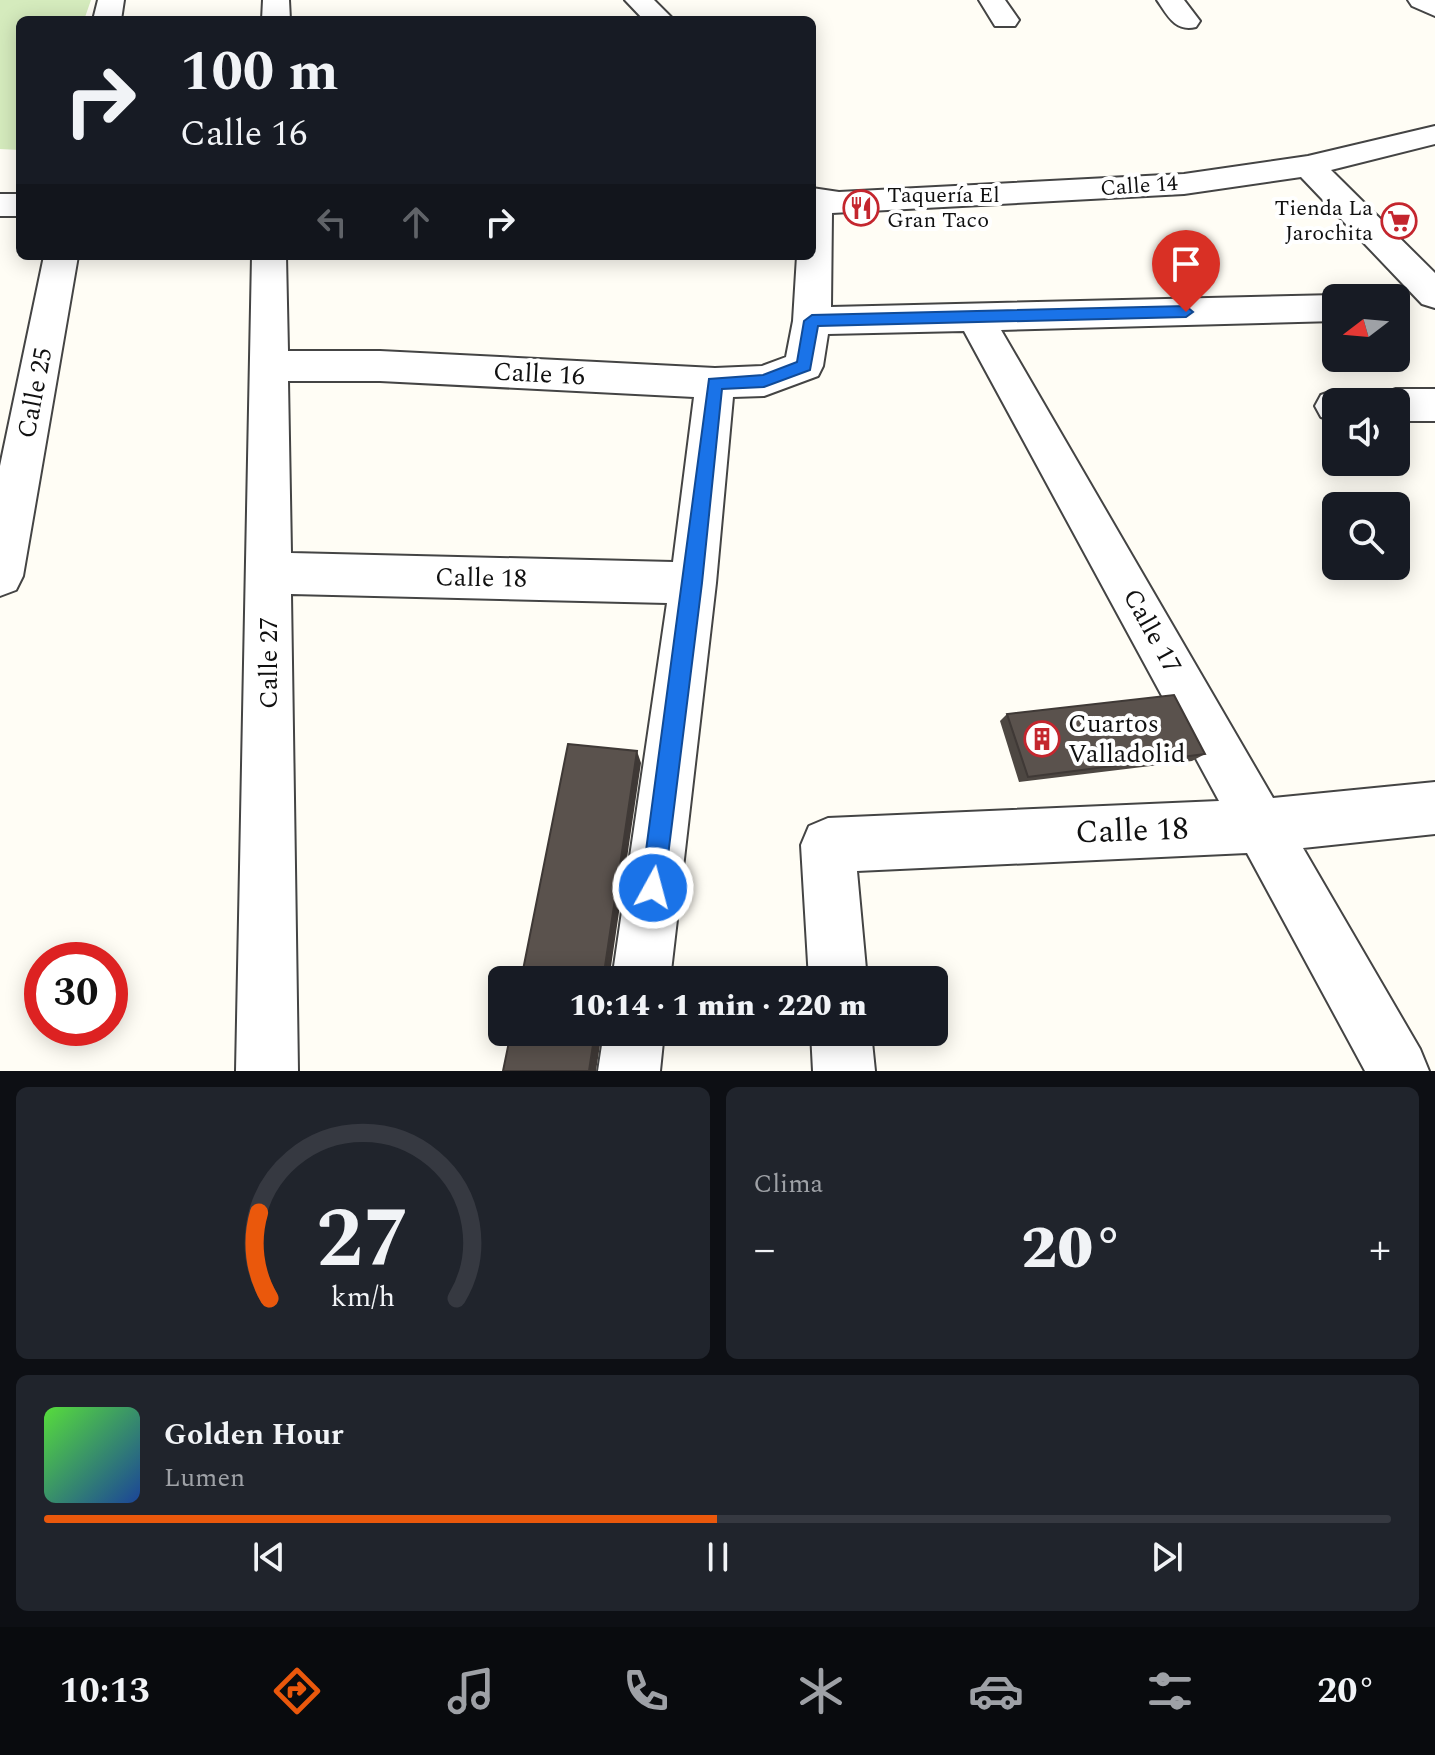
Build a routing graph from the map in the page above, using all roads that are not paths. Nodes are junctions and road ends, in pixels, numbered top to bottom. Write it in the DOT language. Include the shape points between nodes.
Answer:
graph roads {
  1 [pos="638,0"];
  2 [pos="1421,0"];
  3 [pos="1435,8"];
  4 [pos="656,16"];
  5 [pos="1435,135"];
  6 [pos="1308,166"];
  7 [pos="819,208"];
  8 [pos="816,256"];
  9 [pos="60,260"];
  10 [pos="269,260"];
  11 [pos="816,260"];
  12 [pos="1435,295"];
  13 [pos="1435,305"];
  14 [pos="1410,306"];
  15 [pos="1322,308"];
  16 [pos="975,317"];
  17 [pos="812,321"];
  18 [pos="271,366"];
  19 [pos="715,383"];
  20 [pos="1410,405"];
  21 [pos="1435,405"];
  22 [pos="270,573"];
  23 [pos="0,576"];
  24 [pos="693,583"];
  25 [pos="1435,808"];
  26 [pos="1261,826"];
  27 [pos="643,966"];
  28 [pos="837,966"];
  29 [pos="632,1046"];
  30 [pos="842,1046"];
  31 [pos="267,1071"];
  32 [pos="629,1071"];
  33 [pos="844,1071"];
  34 [pos="1398,1071"];
  1 -- 4 [label="street"];
  2 -- 3 [label="street"];
  5 -- 6 [label="street, Calle 14"];
  6 -- 7 [label="street, Calle 14" via="1184,184"];
  6 -- 12 [label="street"];
  7 -- 8 [label="street"];
  9 -- 23 [label="street, Calle 25"];
  10 -- 18 [label="street, Calle 27"];
  11 -- 17 [label="street"];
  13 -- 14 [label="street"];
  15 -- 16 [label="street"];
  16 -- 17 [label="street"];
  16 -- 26 [label="street, Calle 17"];
  17 -- 19 [label="street, Calle 16" via="804,366 764,381"];
  18 -- 19 [label="street, Calle 16" via="380,366"];
  18 -- 22 [label="street, Calle 27"];
  19 -- 24 [label="street"];
  20 -- 21 [label="street"];
  22 -- 24 [label="street, Calle 18"];
  22 -- 31 [label="street, Calle 27"];
  24 -- 27 [label="street"];
  25 -- 26 [label="street, Calle 18"];
  26 -- 28 [label="street, Calle 18" via="828,845"];
  26 -- 34 [label="street, Calle 17"];
  29 -- 32 [label="street"];
  30 -- 33 [label="street"];
}
